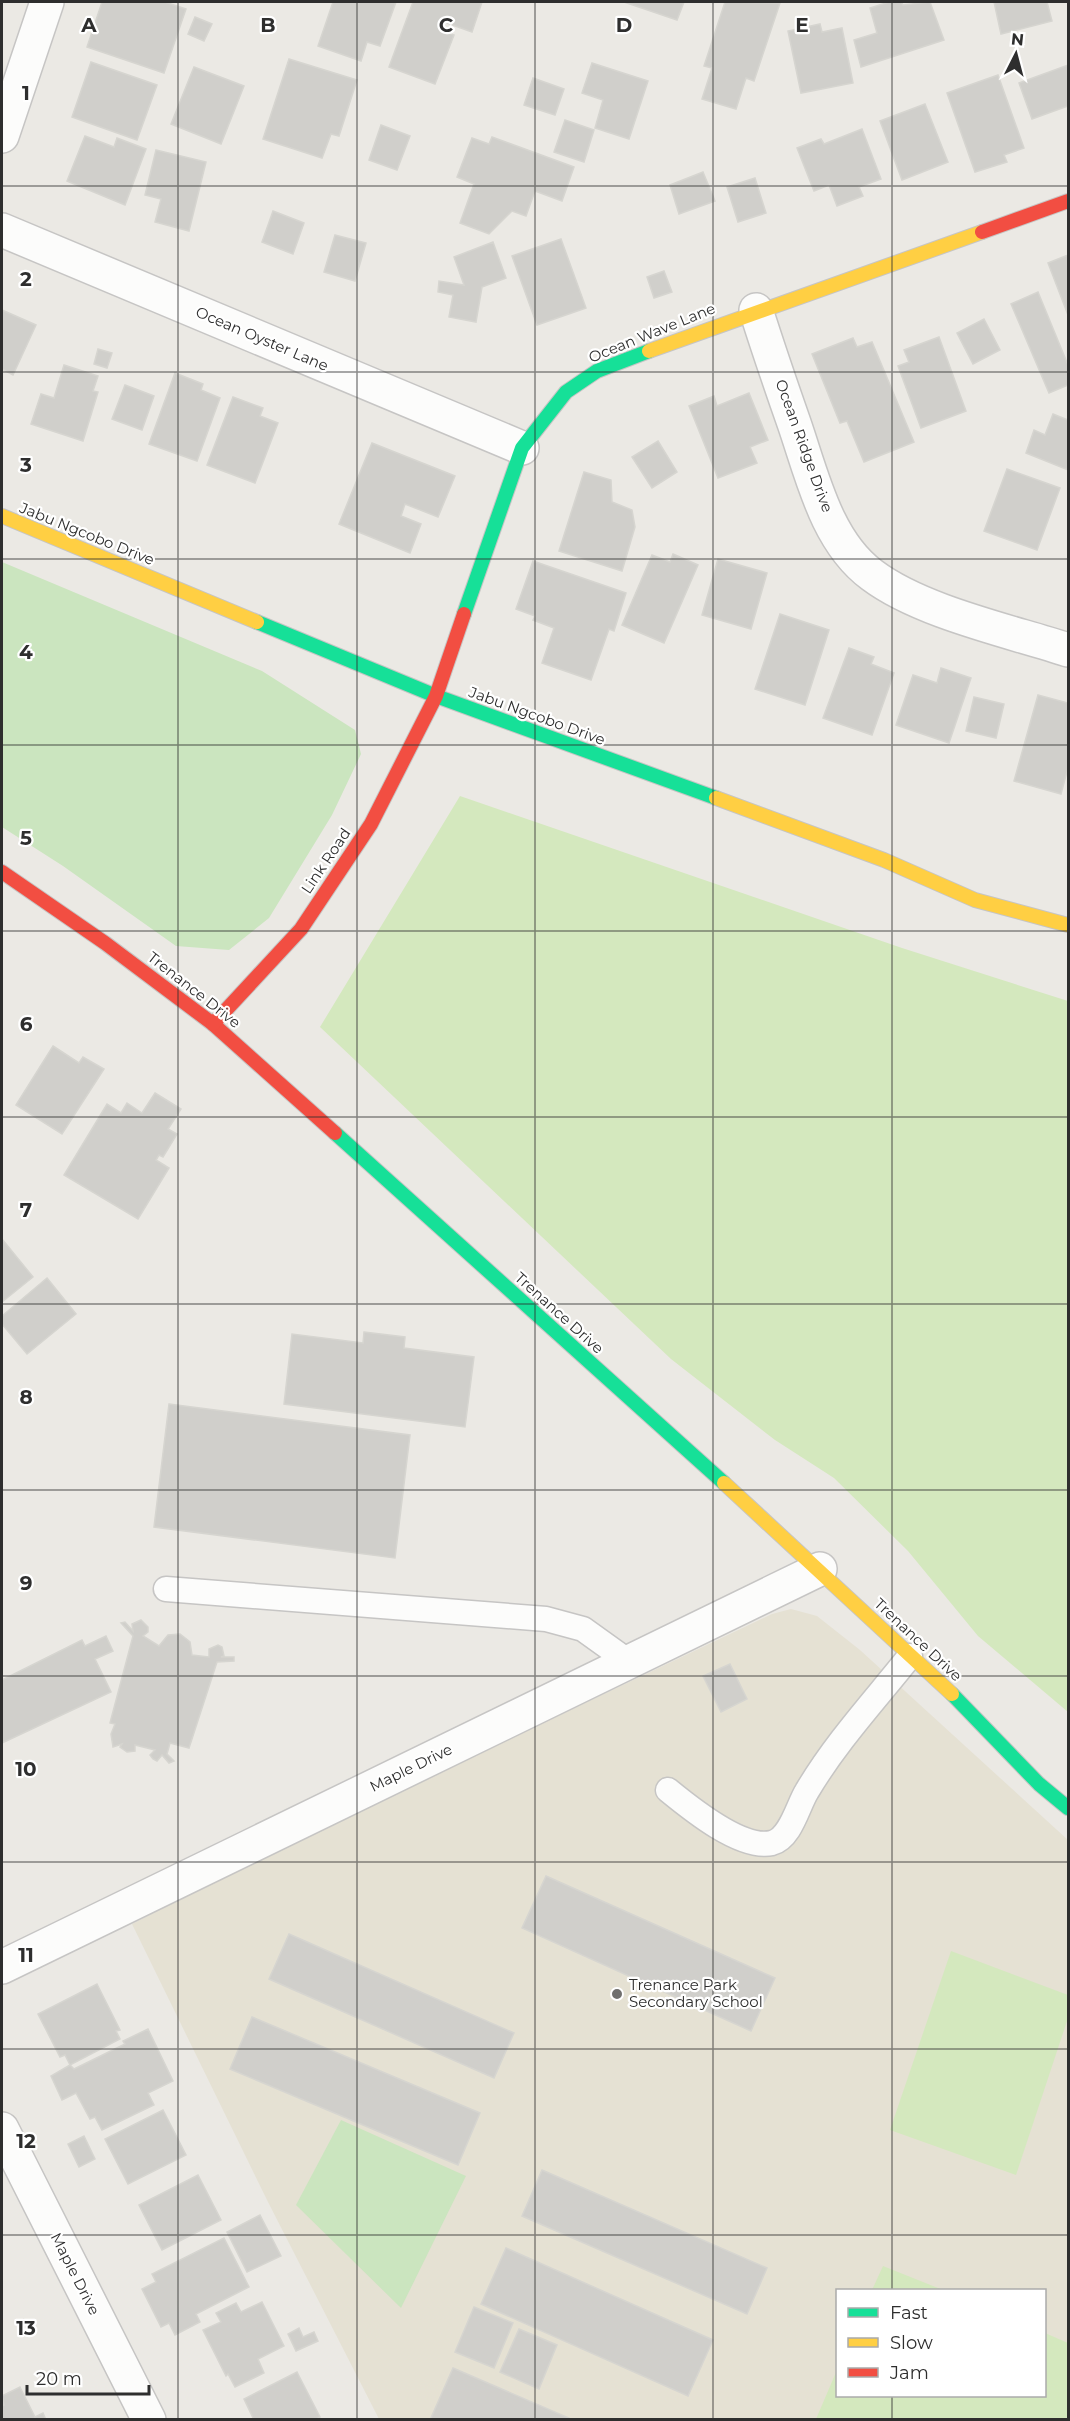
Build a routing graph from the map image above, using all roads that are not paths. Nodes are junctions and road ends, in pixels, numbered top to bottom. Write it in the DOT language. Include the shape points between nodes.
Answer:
graph roads {
  1 [pos="47,2"];
  2 [pos="2,136"];
  3 [pos="1068,201"];
  4 [pos="2,230"];
  5 [pos="756,310"];
  6 [pos="522,448"];
  7 [pos="2,516"];
  8 [pos="1068,650"];
  9 [pos="436,696"];
  10 [pos="2,872"];
  11 [pos="1068,925"];
  12 [pos="213,1024"];
  13 [pos="820,1569"];
  14 [pos="166,1589"];
  15 [pos="910,1656"];
  16 [pos="629,1662"];
  17 [pos="668,1790"];
  18 [pos="1068,1808"];
  19 [pos="2,1967"];
  20 [pos="2,2129"];
  21 [pos="149,2420"];
  1 -- 2 [label="street"];
  3 -- 5 [label="street, Ocean Wave Lane"];
  4 -- 6 [label="street, Ocean Oyster Lane"];
  5 -- 6 [label="street, Ocean Wave Lane" via="597,371 566,392"];
  5 -- 8 [label="street, Ocean Ridge Drive" via="816,488 850,555 872,575 923,603"];
  6 -- 9 [label="street, Ocean Wave Lane"];
  7 -- 9 [label="street, Jabu Ngcobo Drive"];
  9 -- 11 [label="street, Jabu Ngcobo Drive" via="884,860 975,900"];
  9 -- 12 [label="street, Link Road" via="371,824 301,929"];
  10 -- 12 [label="street, Trenance Drive"];
  12 -- 13 [label="street, Trenance Drive"];
  13 -- 15 [label="street, Trenance Drive"];
  13 -- 16 [label="street, Maple Drive"];
  14 -- 16 [label="lane" via="546,1619 584,1629"];
  15 -- 17 [label="lane" via="819,1771 787,1831 772,1843 733,1834 709,1822"];
  15 -- 18 [label="street, Trenance Drive"];
  16 -- 19 [label="street, Maple Drive"];
  20 -- 21 [label="street, Maple Drive"];
}
